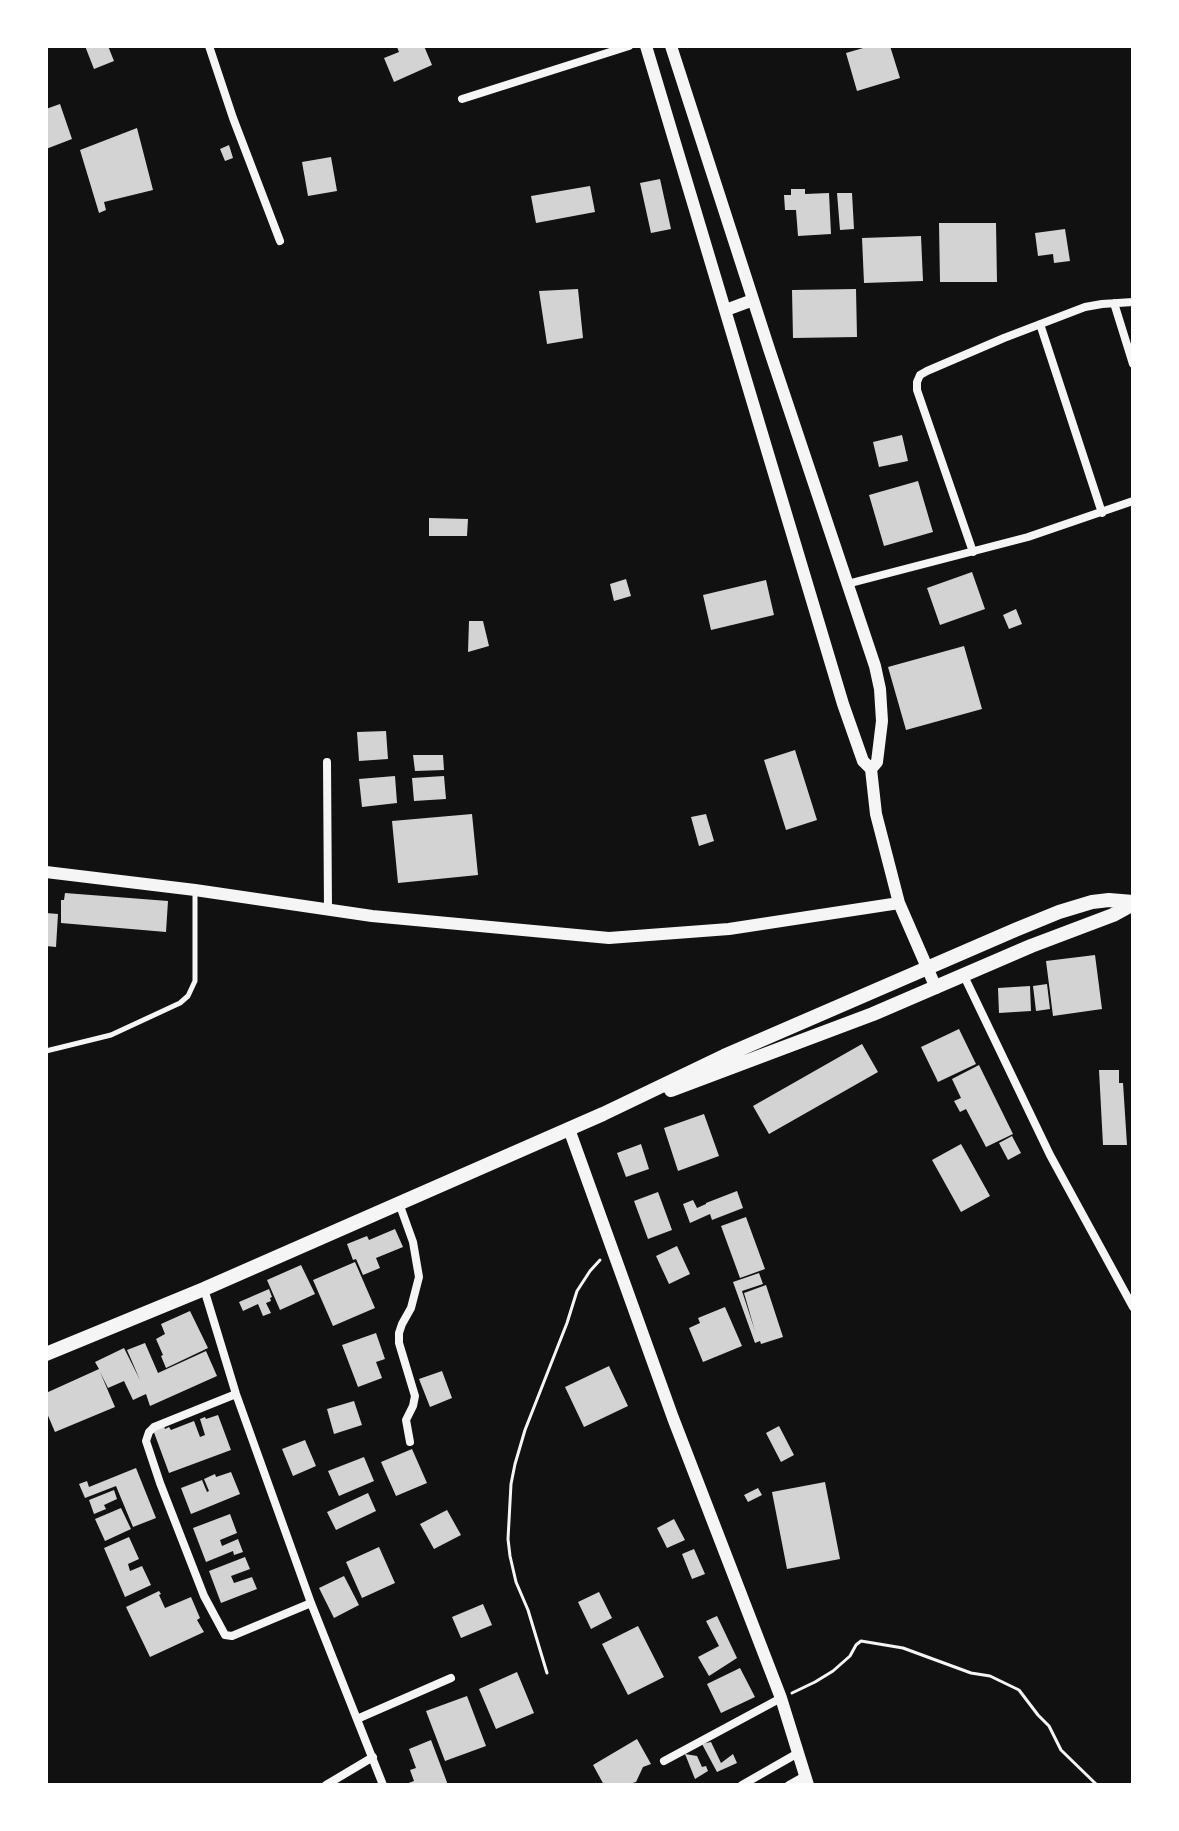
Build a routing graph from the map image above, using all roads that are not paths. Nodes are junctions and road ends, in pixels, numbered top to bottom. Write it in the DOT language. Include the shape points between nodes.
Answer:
graph roads {
  1 [pos="209,46"];
  2 [pos="629,46"];
  3 [pos="646,46"];
  4 [pos="671,46"];
  5 [pos="462,99"];
  6 [pos="280,241"];
  7 [pos="753,300"];
  8 [pos="1133,302"];
  9 [pos="1114,303"];
  10 [pos="726,310"];
  11 [pos="1040,324"];
  12 [pos="1133,364"];
  13 [pos="1133,501"];
  14 [pos="1102,513"];
  15 [pos="973,552"];
  16 [pos="847,584"];
  17 [pos="327,762"];
  18 [pos="871,769"];
  19 [pos="46,872"];
  20 [pos="195,890"];
  21 [pos="899,903"];
  22 [pos="1133,903"];
  23 [pos="328,909"];
  24 [pos="927,970"];
  25 [pos="964,976"];
  26 [pos="936,988"];
  27 [pos="46,1051"];
  28 [pos="603,1114"];
  29 [pos="569,1129"];
  30 [pos="399,1203"];
  31 [pos="204,1289"];
  32 [pos="1133,1307"];
  33 [pos="46,1354"];
  34 [pos="236,1394"];
  35 [pos="410,1442"];
  36 [pos="311,1603"];
  37 [pos="451,1678"];
  38 [pos="781,1698"];
  39 [pos="357,1719"];
  40 [pos="798,1753"];
  41 [pos="373,1757"];
  42 [pos="664,1761"];
  43 [pos="806,1780"];
  44 [pos="326,1785"];
  45 [pos="383,1785"];
  46 [pos="742,1785"];
  47 [pos="789,1785"];
  1 -- 6 [label="street"];
  2 -- 5 [label="street"];
  3 -- 10 [label="street"];
  4 -- 7 [label="street"];
  7 -- 10 [label="street"];
  7 -- 16 [label="street"];
  8 -- 9 [label="street"];
  9 -- 11 [label="street" via="1085,307"];
  9 -- 12 [label="street"];
  10 -- 18 [label="street" via="843,704 863,761"];
  11 -- 14 [label="street"];
  11 -- 15 [label="street" via="927,371 917,382"];
  13 -- 14 [label="street"];
  14 -- 15 [label="street"];
  15 -- 16 [label="street"];
  16 -- 18 [label="street" via="880,689 880,743"];
  17 -- 23 [label="street"];
  18 -- 21 [label="street" via="876,814"];
  19 -- 20 [label="street"];
  20 -- 23 [label="street"];
  20 -- 27 [label="lane" via="195,981 188,996 111,1035"];
  21 -- 23 [label="street" via="729,929 609,938"];
  21 -- 24 [label="street"];
  22 -- 24 [label="main road" via="1109,900 1073,908"];
  22 -- 25 [label="main road"];
  24 -- 26 [label="street"];
  24 -- 28 [label="main road"];
  25 -- 26 [label="main road"];
  25 -- 32 [label="street" via="1050,1155"];
  26 -- 28 [label="main road"];
  28 -- 29 [label="main road"];
  29 -- 30 [label="main road"];
  29 -- 38 [label="street"];
  30 -- 31 [label="main road"];
  30 -- 35 [label="street" via="419,1277 399,1333 415,1396 406,1420"];
  31 -- 33 [label="main road"];
  31 -- 34 [label="street"];
  34 -- 36 [label="street"];
  34 -- 36 [label="street" via="149,1432 146,1441 160,1483 225,1635"];
  36 -- 39 [label="street"];
  37 -- 39 [label="street"];
  38 -- 40 [label="street"];
  38 -- 42 [label="street"];
  39 -- 41 [label="street"];
  40 -- 43 [label="street"];
  40 -- 46 [label="street"];
  41 -- 44 [label="street"];
  41 -- 45 [label="street"];
  43 -- 47 [label="street"];
}
